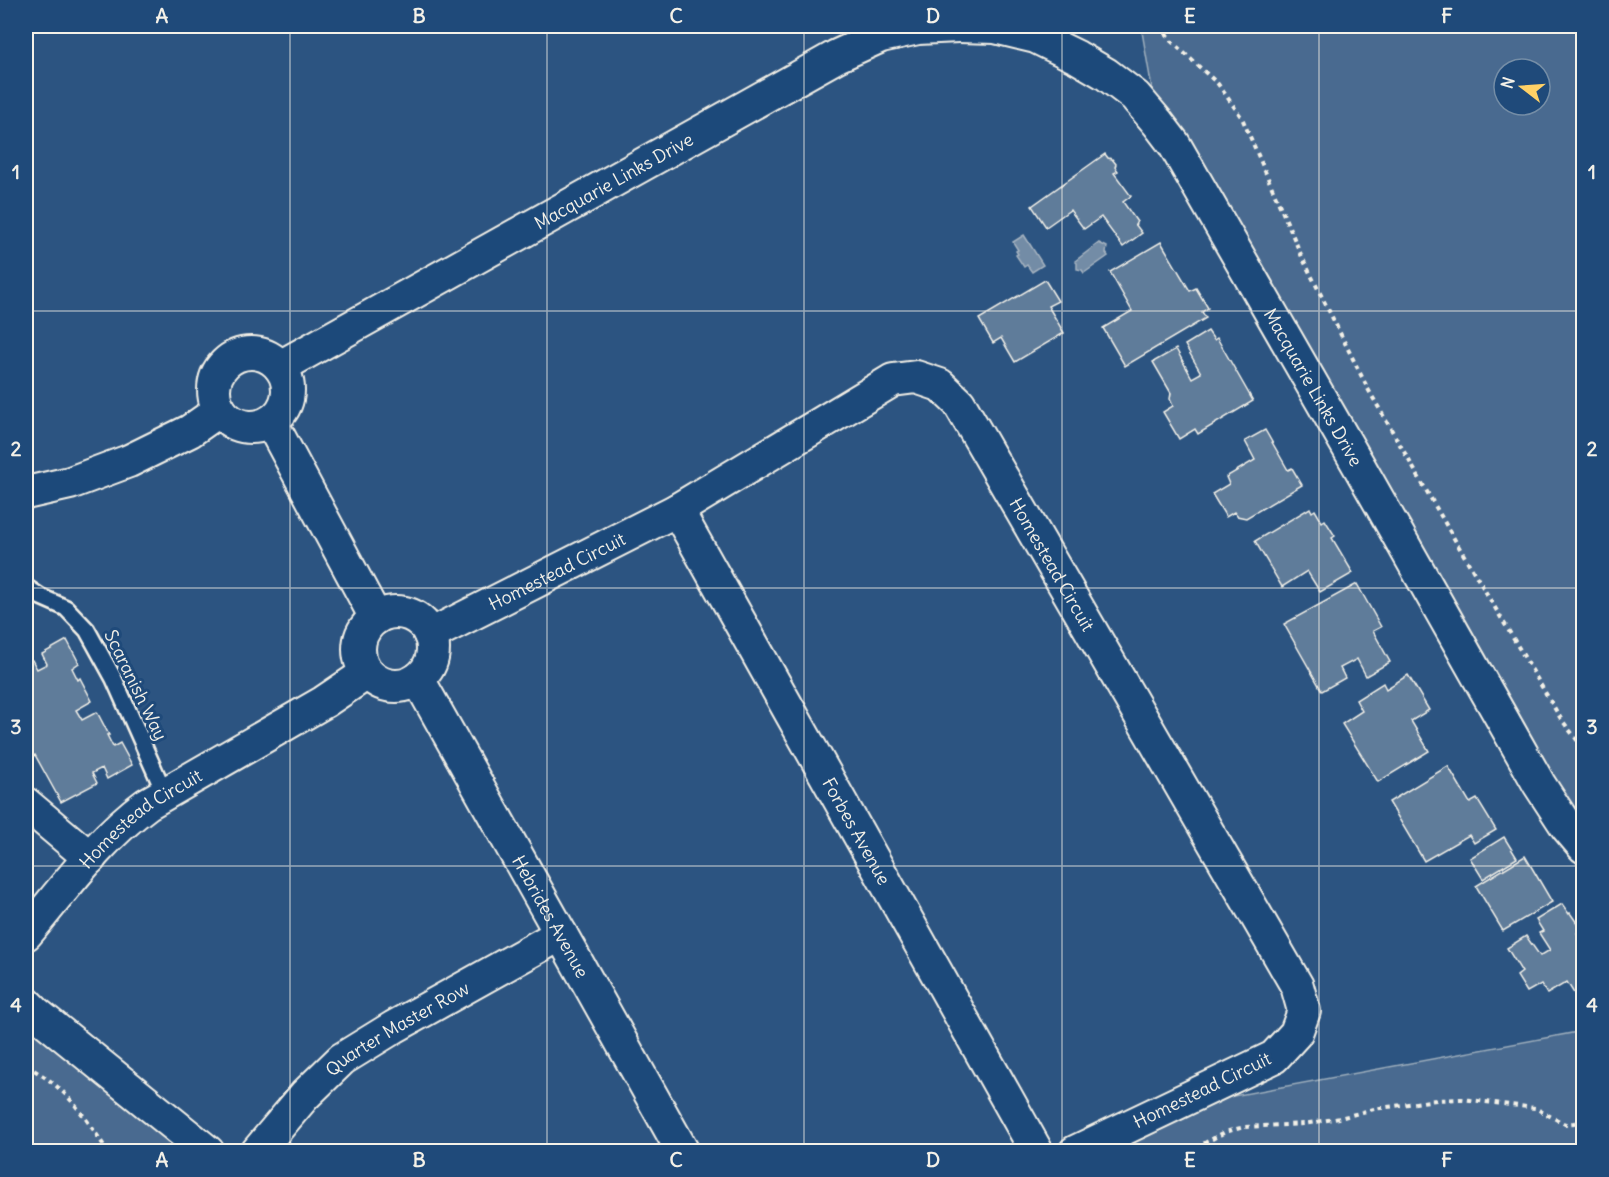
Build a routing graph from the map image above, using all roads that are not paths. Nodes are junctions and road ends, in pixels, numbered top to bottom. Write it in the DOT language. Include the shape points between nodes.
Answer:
graph roads {
  1 [pos="958,26"];
  2 [pos="280,367"];
  3 [pos="220,410"];
  4 [pos="271,422"];
  5 [pos="26,493"];
  6 [pos="677,510"];
  7 [pos="26,587"];
  8 [pos="376,618"];
  9 [pos="430,635"];
  10 [pos="367,673"];
  11 [pos="418,679"];
  12 [pos="165,794"];
  13 [pos="26,804"];
  14 [pos="1584,847"];
  15 [pos="90,858"];
  16 [pos="26,934"];
  17 [pos="561,934"];
  18 [pos="26,1003"];
  19 [pos="208,1152"];
  20 [pos="257,1152"];
  21 [pos="683,1152"];
  22 [pos="1037,1152"];
  23 [pos="1075,1152"];
  1 -- 2 [label="street, Macquarie Links Drive" via="918,28 881,36 837,56"];
  1 -- 14 [label="street, Macquarie Links Drive" via="995,27 1036,37 1057,47 1106,74 1135,96 1158,123 1272,314 1539,784"];
  2 -- 3 [label="street" via="261,354 231,359 223,366 214,387"];
  2 -- 4 [label="street" via="288,389 286,403"];
  3 -- 4 [label="street" via="231,422 242,426"];
  3 -- 5 [label="street" via="190,431 129,461 70,483"];
  4 -- 8 [label="street"];
  6 -- 9 [label="street, Homestead Circuit"];
  6 -- 22 [label="street, Forbes Avenue"];
  6 -- 23 [label="street, Homestead Circuit" via="893,380 916,377 940,385 958,403 1297,986 1304,1011 1296,1033 1274,1057"];
  7 -- 12 [label="lane, Scaranish Way" via="66,608 87,630 114,679"];
  8 -- 9 [label="street" via="391,613 407,614 421,622"];
  8 -- 10 [label="street" via="362,634 359,647 360,661"];
  9 -- 11 [label="street" via="432,659"];
  10 -- 11 [label="street" via="391,686 401,687"];
  10 -- 12 [label="street, Homestead Circuit"];
  11 -- 17 [label="street, Hebrides Avenue"];
  12 -- 15 [label="street, Homestead Circuit" via="131,816"];
  13 -- 15 [label="street"];
  15 -- 16 [label="street, Homestead Circuit"];
  17 -- 20 [label="street, Quarter Master Row" via="342,1059 304,1095"];
  17 -- 21 [label="street, Hebrides Avenue"];
  18 -- 19 [label="street"];
}
